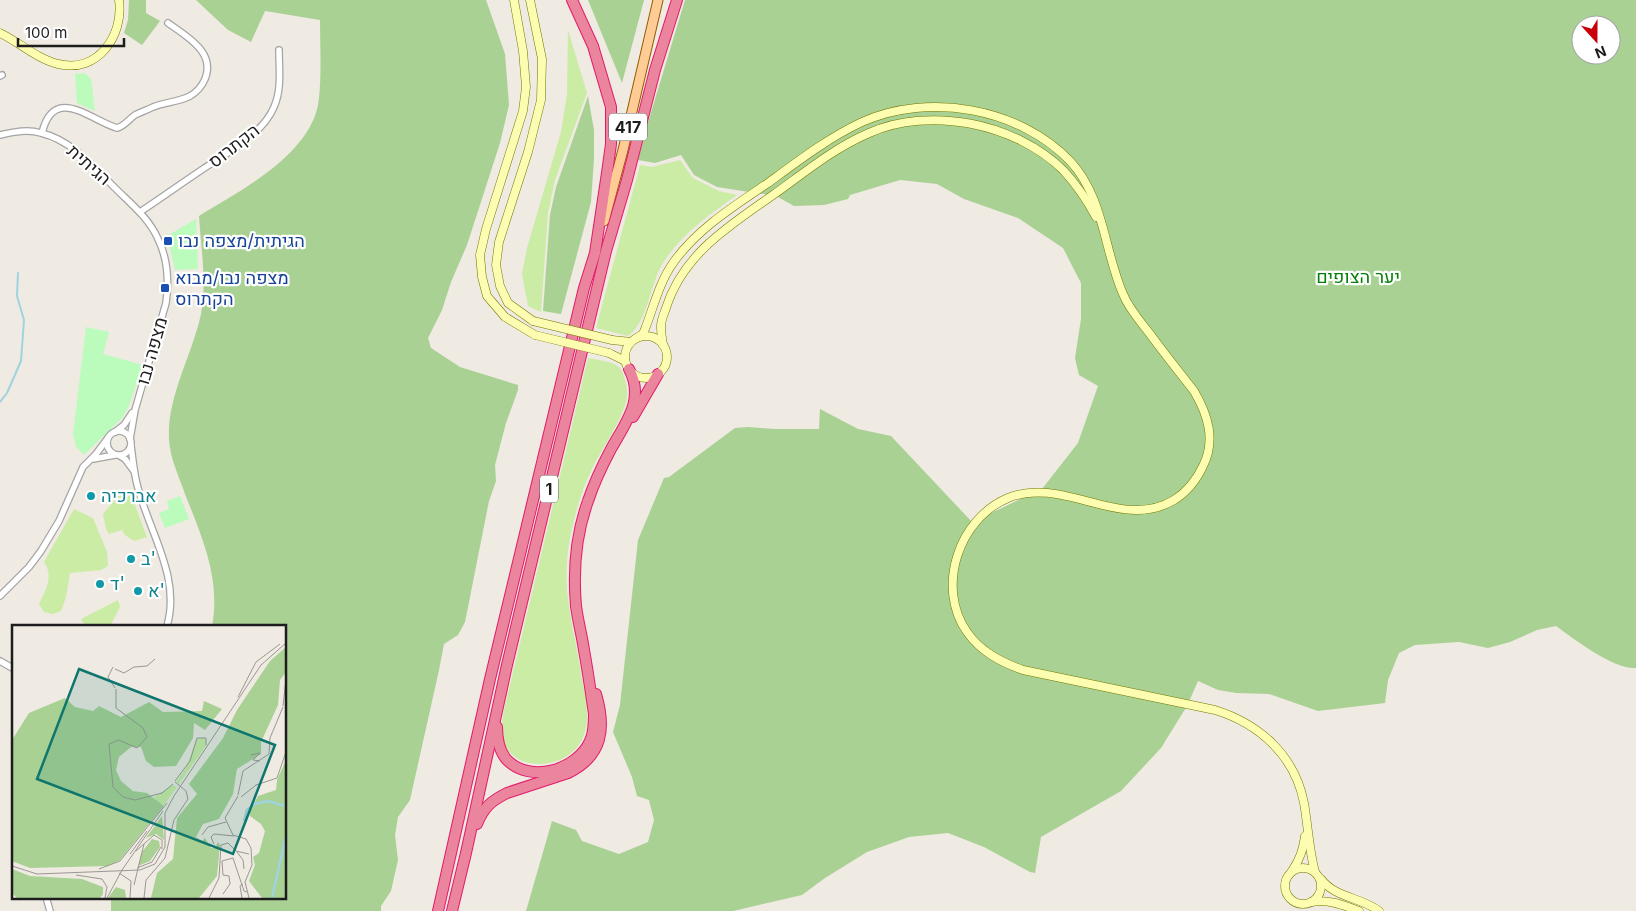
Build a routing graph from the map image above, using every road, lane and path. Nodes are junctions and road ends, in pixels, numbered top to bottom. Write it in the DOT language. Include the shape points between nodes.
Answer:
graph roads {
  1 [pos="119,0"];
  2 [pos="514,0"];
  3 [pos="530,0"];
  4 [pos="572,0"];
  5 [pos="658,0"];
  6 [pos="673,0"];
  7 [pos="677,0"];
  8 [pos="168,23"];
  9 [pos="0,33"];
  10 [pos="279,50"];
  11 [pos="655,70"];
  12 [pos="42,133"];
  13 [pos="0,135"];
  14 [pos="140,212"];
  15 [pos="1106,239"];
  16 [pos="595,253"];
  17 [pos="633,340"];
  18 [pos="663,345"];
  19 [pos="627,365"];
  20 [pos="658,374"];
  21 [pos="136,407"];
  22 [pos="113,433"];
  23 [pos="108,438"];
  24 [pos="130,439"];
  25 [pos="131,446"];
  26 [pos="613,447"];
  27 [pos="117,455"];
  28 [pos="89,461"];
  29 [pos="135,472"];
  30 [pos="0,596"];
  31 [pos="168,625"];
  32 [pos="584,650"];
  33 [pos="0,662"];
  34 [pos="507,665"];
  35 [pos="12,668"];
  36 [pos="1306,819"];
  37 [pos="466,853"];
  38 [pos="1290,873"];
  39 [pos="1317,875"];
  40 [pos="46,898"];
  41 [pos="1310,902"];
  42 [pos="50,911"];
  43 [pos="438,911"];
  44 [pos="452,911"];
  45 [pos="1359,911"];
  46 [pos="1380,911"];
  1 -- 9 [label="street" via="119,22 110,44 98,56 81,64 58,64"];
  2 -- 19 [label="street, bridge" via="526,87 523,111 486,229 480,255 482,277 488,296 505,317 535,335 609,353"];
  3 -- 17 [label="street, bridge" via="542,59 541,100 499,242 496,265 500,286 508,303 533,320 612,340"];
  4 -- 16 [label="highway, 1" via="594,46 611,107 611,144"];
  5 -- 16 [label="main road, 417"];
  6 -- 11 [label="main road"];
  7 -- 11 [label="highway, 1"];
  8 -- 12 [label="street" via="198,45 206,60 204,80 194,93 144,111 117,128 71,108 57,109 44,124"];
  10 -- 14 [label="street, הקתרוס" via="278,96 261,126 242,143"];
  11 -- 34 [label="highway, 1" via="606,251"];
  12 -- 13 [label="street, הגיתית" via="19,131"];
  12 -- 14 [label="street, הגיתית" via="78,152"];
  14 -- 21 [label="street, מצפה נבו" via="163,250 168,288"];
  15 -- 17 [label="street" via="1097,206 1072,163 1031,132 997,117 961,109 926,107 890,112 863,122 818,147 715,220 673,263 657,293 643,334"];
  15 -- 18 [label="street" via="1088,202 1062,169 1024,143 993,129 951,121 927,120 893,125 868,133 825,157 723,230 700,252 684,270 669,298 661,327"];
  15 -- 36 [label="street" via="1122,294 1131,310 1194,391 1205,413 1210,441 1204,464 1187,490 1170,502 1150,509 1118,508 1042,492 1019,494 998,503 972,526 959,552 953,582 956,610 968,633 987,653 1023,670 1215,710 1258,730 1279,749 1295,775"];
  16 -- 43 [label="highway, 1" via="492,670"];
  17 -- 18 [label="street" via="647,336"];
  17 -- 19 [label="street" via="626,350"];
  18 -- 20 [label="street" via="665,364"];
  19 -- 20 [label="street" via="633,373 645,378"];
  19 -- 26 [label="highway" via="634,379 635,397"];
  20 -- 26 [label="highway"];
  21 -- 22 [label="street, מצפה נבו" via="124,425"];
  21 -- 24 [label="street, מצפה נבו"];
  22 -- 23 [label="street"];
  22 -- 24 [label="street" via="125,433"];
  23 -- 27 [label="street" via="109,450"];
  23 -- 28 [label="street"];
  24 -- 25 [label="street"];
  25 -- 27 [label="street" via="127,452"];
  25 -- 29 [label="street"];
  26 -- 32 [label="highway" via="588,500 579,534 575,588"];
  27 -- 28 [label="street"];
  27 -- 29 [label="street"];
  28 -- 30 [label="street" via="79,473 51,536 30,567"];
  29 -- 31 [label="street" via="170,582"];
  32 -- 34 [label="highway" via="594,729 579,758 555,770 534,772 524,769 502,753 497,725"];
  32 -- 37 [label="highway" via="602,717 594,751 568,774 507,793 487,805"];
  33 -- 35 [label="street"];
  34 -- 37 [label="highway, 1"];
  36 -- 38 [label="street" via="1302,853"];
  36 -- 39 [label="street" via="1310,854"];
  37 -- 44 [label="highway, 1"];
  38 -- 39 [label="street" via="1308,868"];
  38 -- 41 [label="street" via="1286,881 1287,894 1297,902"];
  39 -- 41 [label="street" via="1321,889"];
  39 -- 46 [label="street" via="1333,891"];
  40 -- 42 [label="street"];
  41 -- 45 [label="street" via="1331,901"];
}
